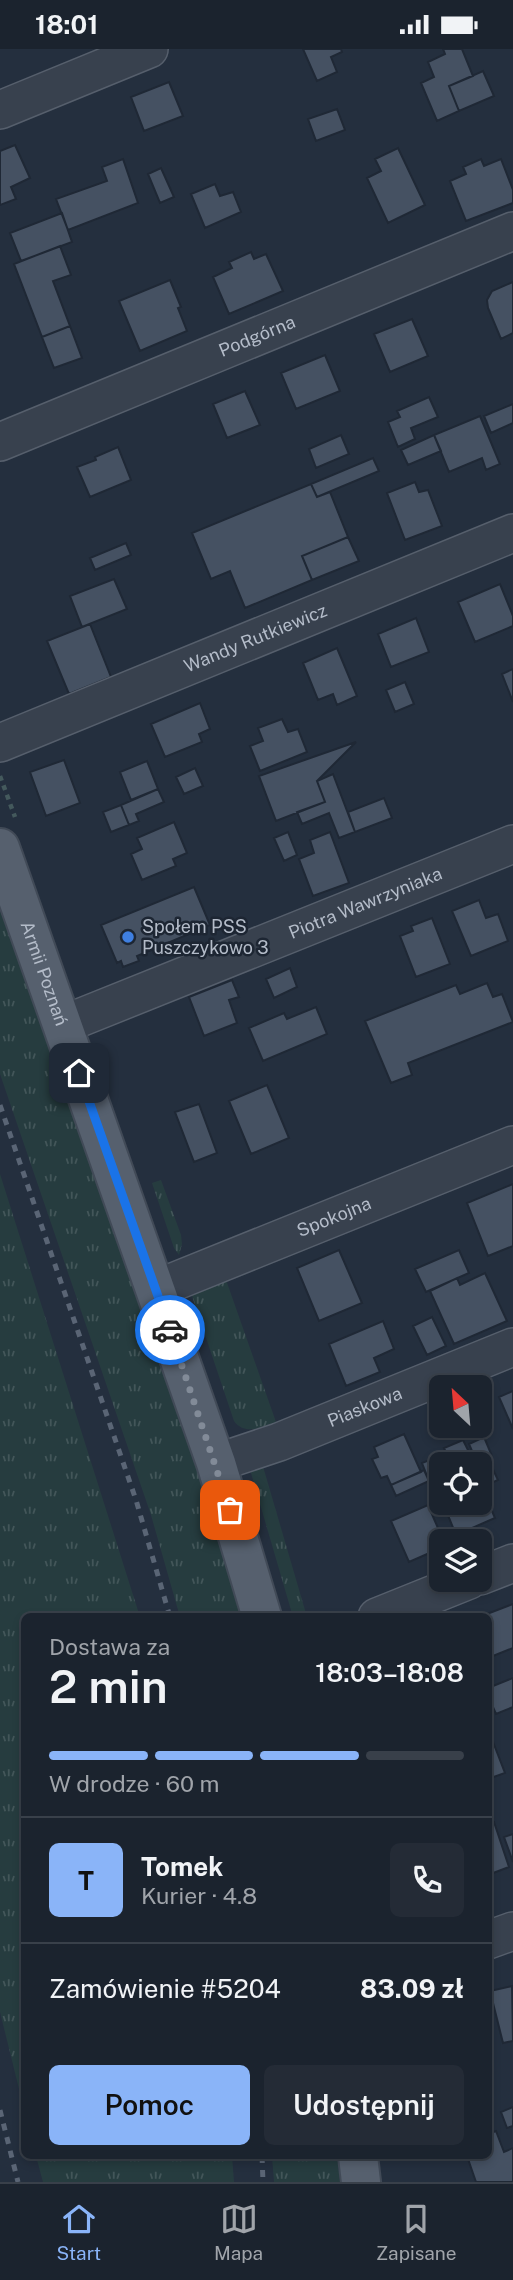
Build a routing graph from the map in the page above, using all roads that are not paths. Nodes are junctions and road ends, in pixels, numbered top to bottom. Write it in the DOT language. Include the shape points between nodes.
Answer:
graph roads {
  1 [pos="149,49"];
  2 [pos="0,110"];
  3 [pos="513,231"];
  4 [pos="0,442"];
  5 [pos="513,533"];
  6 [pos="0,743"];
  7 [pos="513,844"];
  8 [pos="0,848"];
  9 [pos="62,1025"];
  10 [pos="513,1145"];
  11 [pos="156,1289"];
  12 [pos="513,1347"];
  13 [pos="216,1463"];
  14 [pos="513,1563"];
  15 [pos="492,1571"];
  16 [pos="440,1592"];
  17 [pos="261,1613"];
  18 [pos="387,1613"];
  19 [pos="513,1931"];
  20 [pos="492,1939"];
  21 [pos="358,2159"];
  22 [pos="361,2182"];
  1 -- 2 [label="street"];
  3 -- 4 [label="street, Podgórna"];
  5 -- 6 [label="street, Wandy Rutkiewicz"];
  7 -- 9 [label="street, Piotra Wawrzyniaka"];
  8 -- 9 [label="main road, Armii Poznań"];
  9 -- 11 [label="main road, Armii Poznań"];
  10 -- 11 [label="street, Spokojna"];
  11 -- 13 [label="main road, Armii Poznań"];
  12 -- 13 [label="street, Piaskowa"];
  13 -- 17 [label="main road, Armii Poznań"];
  14 -- 15 [label="street"];
  16 -- 18 [label="street"];
  19 -- 20 [label="street"];
  21 -- 22 [label="main road"];
}
